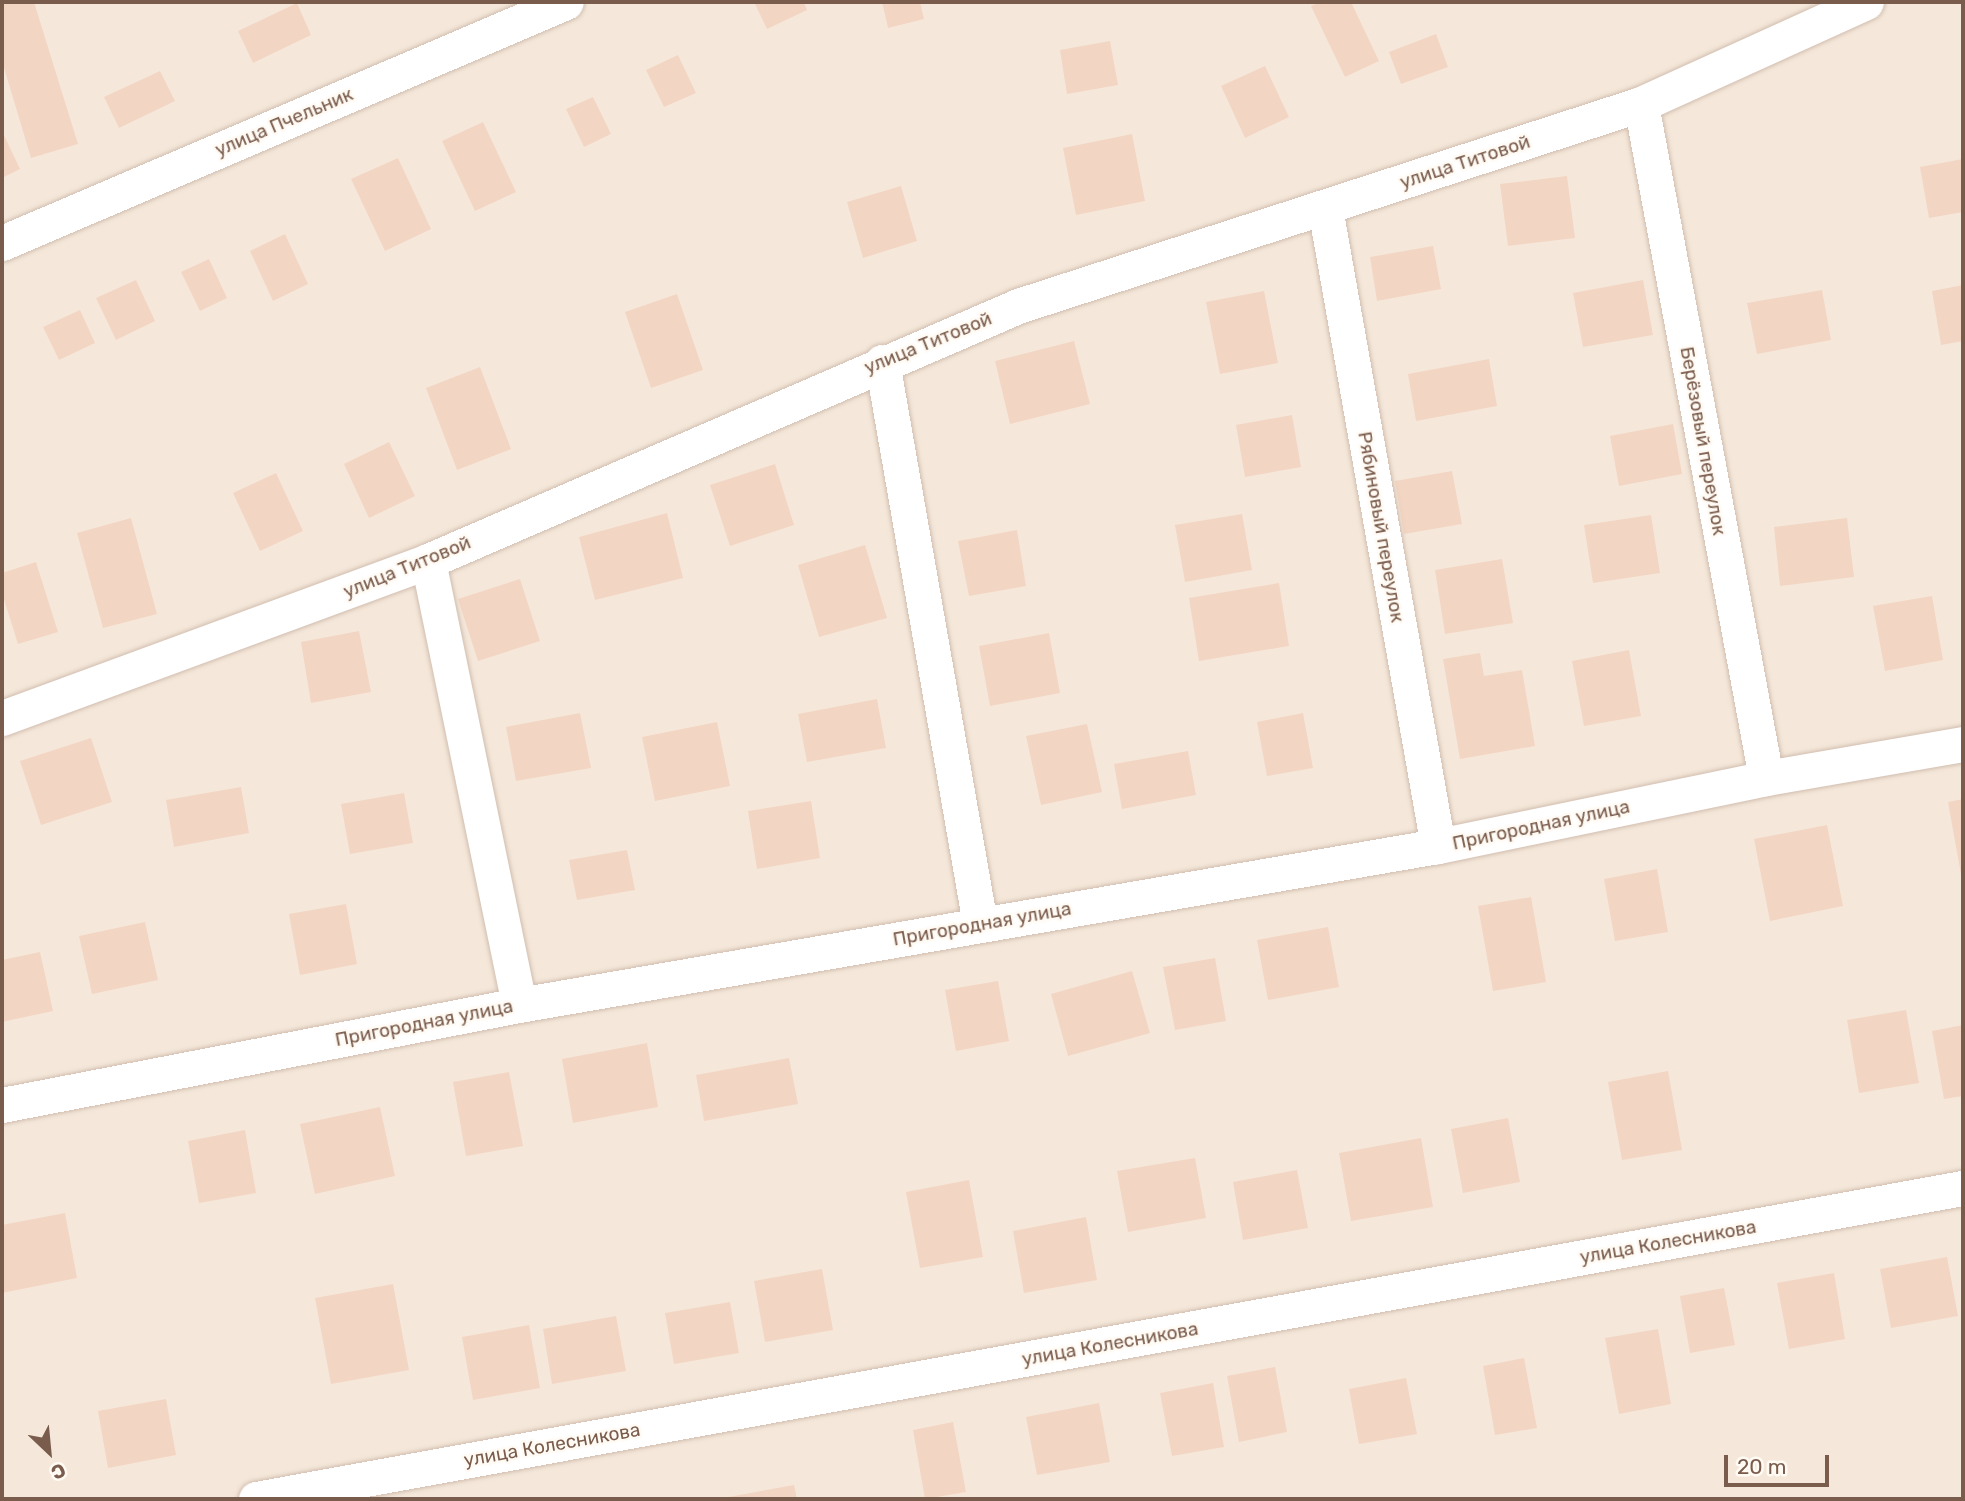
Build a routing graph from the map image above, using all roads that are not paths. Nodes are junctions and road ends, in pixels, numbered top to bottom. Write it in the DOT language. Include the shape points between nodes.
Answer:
graph roads {
  1 [pos="566,2"];
  2 [pos="1866,2"];
  3 [pos="1641,104"];
  4 [pos="1325,208"];
  5 [pos="2,243"];
  6 [pos="882,362"];
  7 [pos="428,561"];
  8 [pos="2,718"];
  9 [pos="1963,744"];
  10 [pos="1766,778"];
  11 [pos="1438,846"];
  12 [pos="980,924"];
  13 [pos="519,1005"];
  14 [pos="2,1105"];
  15 [pos="1963,1188"];
  16 [pos="256,1499"];
  1 -- 5 [label="street, улица Пчельник"];
  2 -- 3 [label="street, улица Титовой"];
  3 -- 4 [label="street, улица Титовой"];
  3 -- 10 [label="street, Берёзовый переулок"];
  4 -- 6 [label="street, улица Титовой" via="1018,306"];
  4 -- 11 [label="street, Рябиновый переулок"];
  6 -- 7 [label="street, улица Титовой"];
  6 -- 12 [label="street"];
  7 -- 8 [label="street, улица Титовой"];
  7 -- 13 [label="street"];
  9 -- 10 [label="street, Пригородная улица"];
  10 -- 11 [label="street, Пригородная улица"];
  11 -- 12 [label="street, Пригородная улица"];
  12 -- 13 [label="street, Пригородная улица"];
  13 -- 14 [label="street, Пригородная улица"];
  15 -- 16 [label="street, улица Колесникова"];
}
